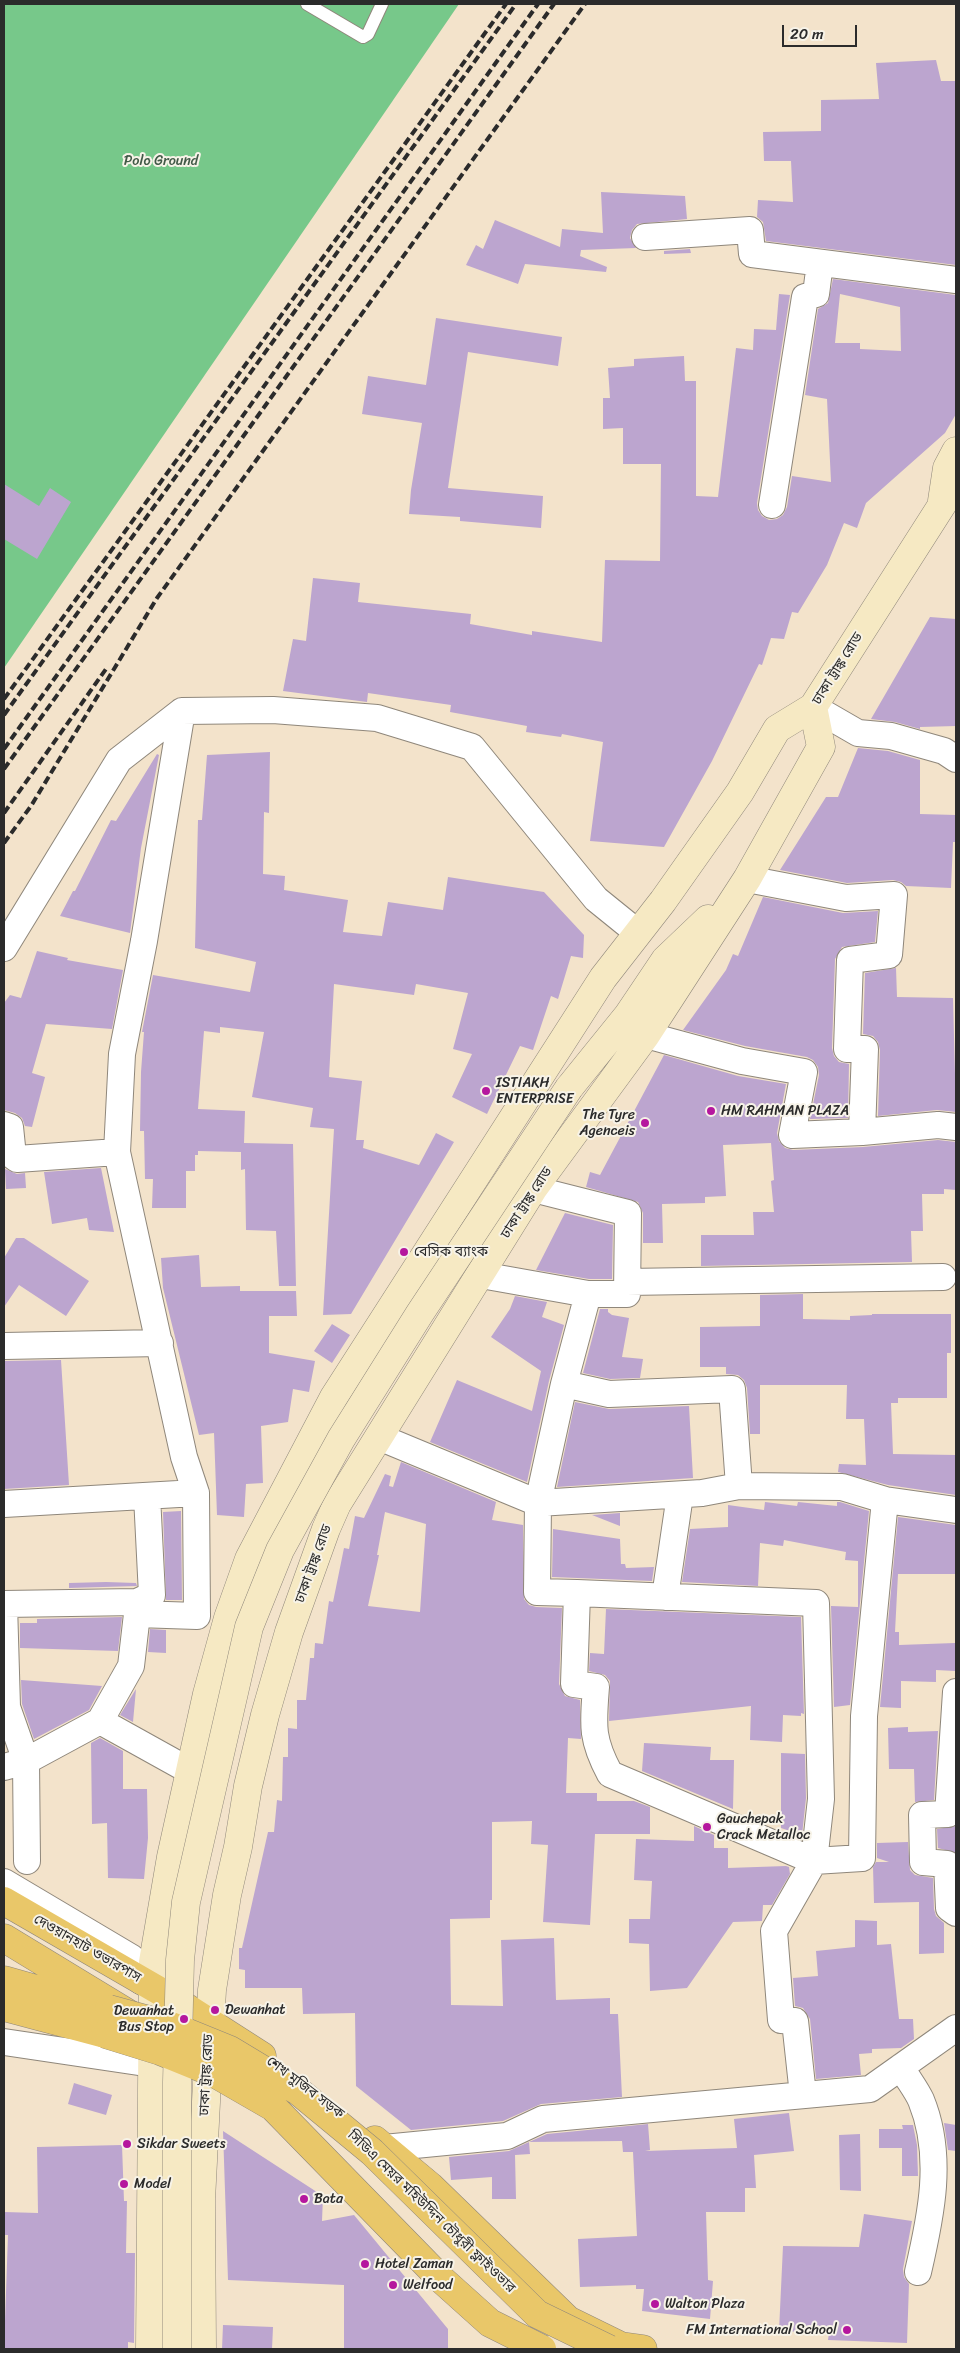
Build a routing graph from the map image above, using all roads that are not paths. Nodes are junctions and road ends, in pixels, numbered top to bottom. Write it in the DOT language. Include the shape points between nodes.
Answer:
graph roads {
  1 [pos="307,4"];
  2 [pos="382,4"];
  3 [pos="645,237"];
  4 [pos="820,263"];
  5 [pos="956,280"];
  6 [pos="956,451"];
  7 [pos="956,483"];
  8 [pos="949,500"];
  9 [pos="772,505"];
  10 [pos="813,707"];
  11 [pos="182,711"];
  12 [pos="956,759"];
  13 [pos="744,884"];
  14 [pos="663,901"];
  15 [pos="638,933"];
  16 [pos="4,948"];
  17 [pos="646,1035"];
  18 [pos="576,1079"];
  19 [pos="4,1125"];
  20 [pos="956,1128"];
  21 [pos="862,1132"];
  22 [pos="117,1152"];
  23 [pos="533,1189"];
  24 [pos="481,1275"];
  25 [pos="942,1277"];
  26 [pos="626,1282"];
  27 [pos="588,1294"];
  28 [pos="160,1343"];
  29 [pos="4,1346"];
  30 [pos="564,1384"];
  31 [pos="379,1437"];
  32 [pos="740,1486"];
  33 [pos="196,1493"];
  34 [pos="680,1495"];
  35 [pos="147,1496"];
  36 [pos="885,1500"];
  37 [pos="538,1503"];
  38 [pos="4,1504"];
  39 [pos="956,1510"];
  40 [pos="577,1593"];
  41 [pos="665,1597"];
  42 [pos="4,1604"];
  43 [pos="137,1608"];
  44 [pos="956,1692"];
  45 [pos="100,1722"];
  46 [pos="15,1764"];
  47 [pos="190,1771"];
  48 [pos="27,1861"];
  49 [pos="814,1862"];
  50 [pos="4,1882"];
  51 [pos="4,1901"];
  52 [pos="956,1913"];
  53 [pos="4,1938"];
  54 [pos="4,1980"];
  55 [pos="155,1988"];
  56 [pos="4,2007"];
  57 [pos="210,2022"];
  58 [pos="956,2028"];
  59 [pos="160,2032"];
  60 [pos="4,2042"];
  61 [pos="152,2064"];
  62 [pos="208,2065"];
  63 [pos="901,2067"];
  64 [pos="803,2095"];
  65 [pos="384,2148"];
  66 [pos="918,2272"];
  67 [pos="595,2343"];
  68 [pos="150,2349"];
  69 [pos="177,2349"];
  70 [pos="202,2349"];
  71 [pos="530,2349"];
  72 [pos="542,2349"];
  73 [pos="644,2349"];
  1 -- 2 [label="lane" via="363,37 368,34"];
  3 -- 4 [label="street" via="750,230 752,254"];
  4 -- 5 [label="street"];
  4 -- 9 [label="street" via="816,294 805,297"];
  6 -- 8 [label="main road" via="947,468"];
  7 -- 8 [label="main road, ঢাকা ট্রাঙ্ক রোড"];
  8 -- 10 [label="main road, ঢাকা ট্রাঙ্ক রোড"];
  10 -- 12 [label="street" via="858,733 891,736 944,751"];
  10 -- 13 [label="main road, ঢাকা ট্রাঙ্ক রোড" via="821,747"];
  10 -- 14 [label="main road" via="777,730 740,792"];
  11 -- 15 [label="street" via="273,710 377,718 472,747 596,899"];
  11 -- 16 [label="street" via="118,760"];
  11 -- 22 [label="street" via="122,1054"];
  13 -- 17 [label="main road, ঢাকা ট্রাঙ্ক রোড"];
  13 -- 18 [label="main road, ঢাকা ট্রাঙ্ক রোড" via="665,960 628,1015"];
  13 -- 21 [label="street" via="846,898 894,895 889,955 850,960 847,1049 865,1049"];
  14 -- 15 [label="main road"];
  14 -- 18 [label="main road, ঢাকা ট্রাঙ্ক রোড" via="631,985"];
  15 -- 47 [label="main road" via="603,978 334,1397 249,1560 228,1618"];
  17 -- 21 [label="street" via="742,1061 804,1072 792,1135"];
  17 -- 23 [label="main road, ঢাকা ট্রাঙ্ক রোড"];
  18 -- 69 [label="main road, ঢাকা ট্রাঙ্ক রোড, bridge" via="341,1439 280,1550 249,1627 192,1873 180,1960"];
  19 -- 22 [label="street" via="10,1127 13,1156 17,1159"];
  20 -- 21 [label="street" via="938,1125"];
  22 -- 28 [label="street"];
  23 -- 24 [label="main road, ঢাকা ট্রাঙ্ক রোড"];
  23 -- 26 [label="street" via="628,1213"];
  24 -- 27 [label="street"];
  24 -- 31 [label="main road, ঢাকা ট্রাঙ্ক রোড"];
  25 -- 26 [label="street"];
  26 -- 27 [label="street" via="626,1294"];
  27 -- 30 [label="street"];
  28 -- 29 [label="street"];
  28 -- 33 [label="street" via="184,1458"];
  30 -- 32 [label="street" via="609,1394 732,1388"];
  30 -- 37 [label="street"];
  31 -- 37 [label="street"];
  31 -- 57 [label="main road, ঢাকা ট্রাঙ্ক রোড" via="337,1504 326,1529 268,1706 248,1786 227,1895"];
  32 -- 34 [label="street"];
  32 -- 36 [label="street" via="842,1487"];
  33 -- 35 [label="street"];
  33 -- 43 [label="street" via="197,1616"];
  34 -- 37 [label="street"];
  34 -- 41 [label="street"];
  35 -- 38 [label="street"];
  35 -- 43 [label="street" via="152,1595"];
  36 -- 39 [label="street"];
  36 -- 49 [label="street" via="864,1716 862,1858"];
  37 -- 40 [label="street" via="537,1592"];
  40 -- 41 [label="street"];
  40 -- 49 [label="street" via="574,1684 596,1687 593,1722 598,1751 610,1774"];
  41 -- 49 [label="street" via="816,1603 821,1799"];
  42 -- 43 [label="street"];
  42 -- 46 [label="street" via="7,1707"];
  43 -- 45 [label="street" via="131,1666"];
  44 -- 52 [label="street" via="948,1814 922,1815 923,1862 947,1864 949,1908"];
  45 -- 46 [label="street"];
  45 -- 47 [label="street"];
  46 -- 48 [label="street"];
  47 -- 55 [label="main road" via="160,1911 153,1962"];
  49 -- 64 [label="street" via="774,1931 781,2020 795,2021"];
  50 -- 55 [label="street" via="132,1958"];
  51 -- 55 [label="highway, দেওয়ানহাট ওভারপাস"];
  53 -- 59 [label="highway"];
  54 -- 67 [label="highway, সিডিএ মেয়র মহিউদ্দিন চৌধুরী ফ্লাইওভার, bridge" via="171,2026 238,2055 298,2091 372,2152 538,2314"];
  55 -- 57 [label="highway, শেখ মুজিব সড়ক"];
  55 -- 59 [label="main road"];
  56 -- 72 [label="highway, bridge" via="160,2051 214,2073 274,2107 441,2279 483,2317"];
  57 -- 62 [label="main road, ঢাকা ট্রাঙ্ক রোড"];
  57 -- 65 [label="highway, শেখ মুজিব সড়ক" via="255,2051"];
  58 -- 63 [label="street"];
  59 -- 61 [label="main road"];
  59 -- 62 [label="highway"];
  60 -- 61 [label="street"];
  61 -- 68 [label="main road"];
  62 -- 70 [label="main road, ঢাকা ট্রাঙ্ক রোড" via="202,2200"];
  62 -- 71 [label="highway" via="341,2164"];
  63 -- 64 [label="street" via="870,2089"];
  63 -- 66 [label="street" via="921,2100 931,2136 934,2175 931,2218"];
  64 -- 65 [label="street" via="543,2119 507,2136"];
  65 -- 67 [label="highway, শেখ মুজিব সড়ক" via="430,2186"];
  67 -- 73 [label="highway, শেখ মুজিব সড়ক"];
}
